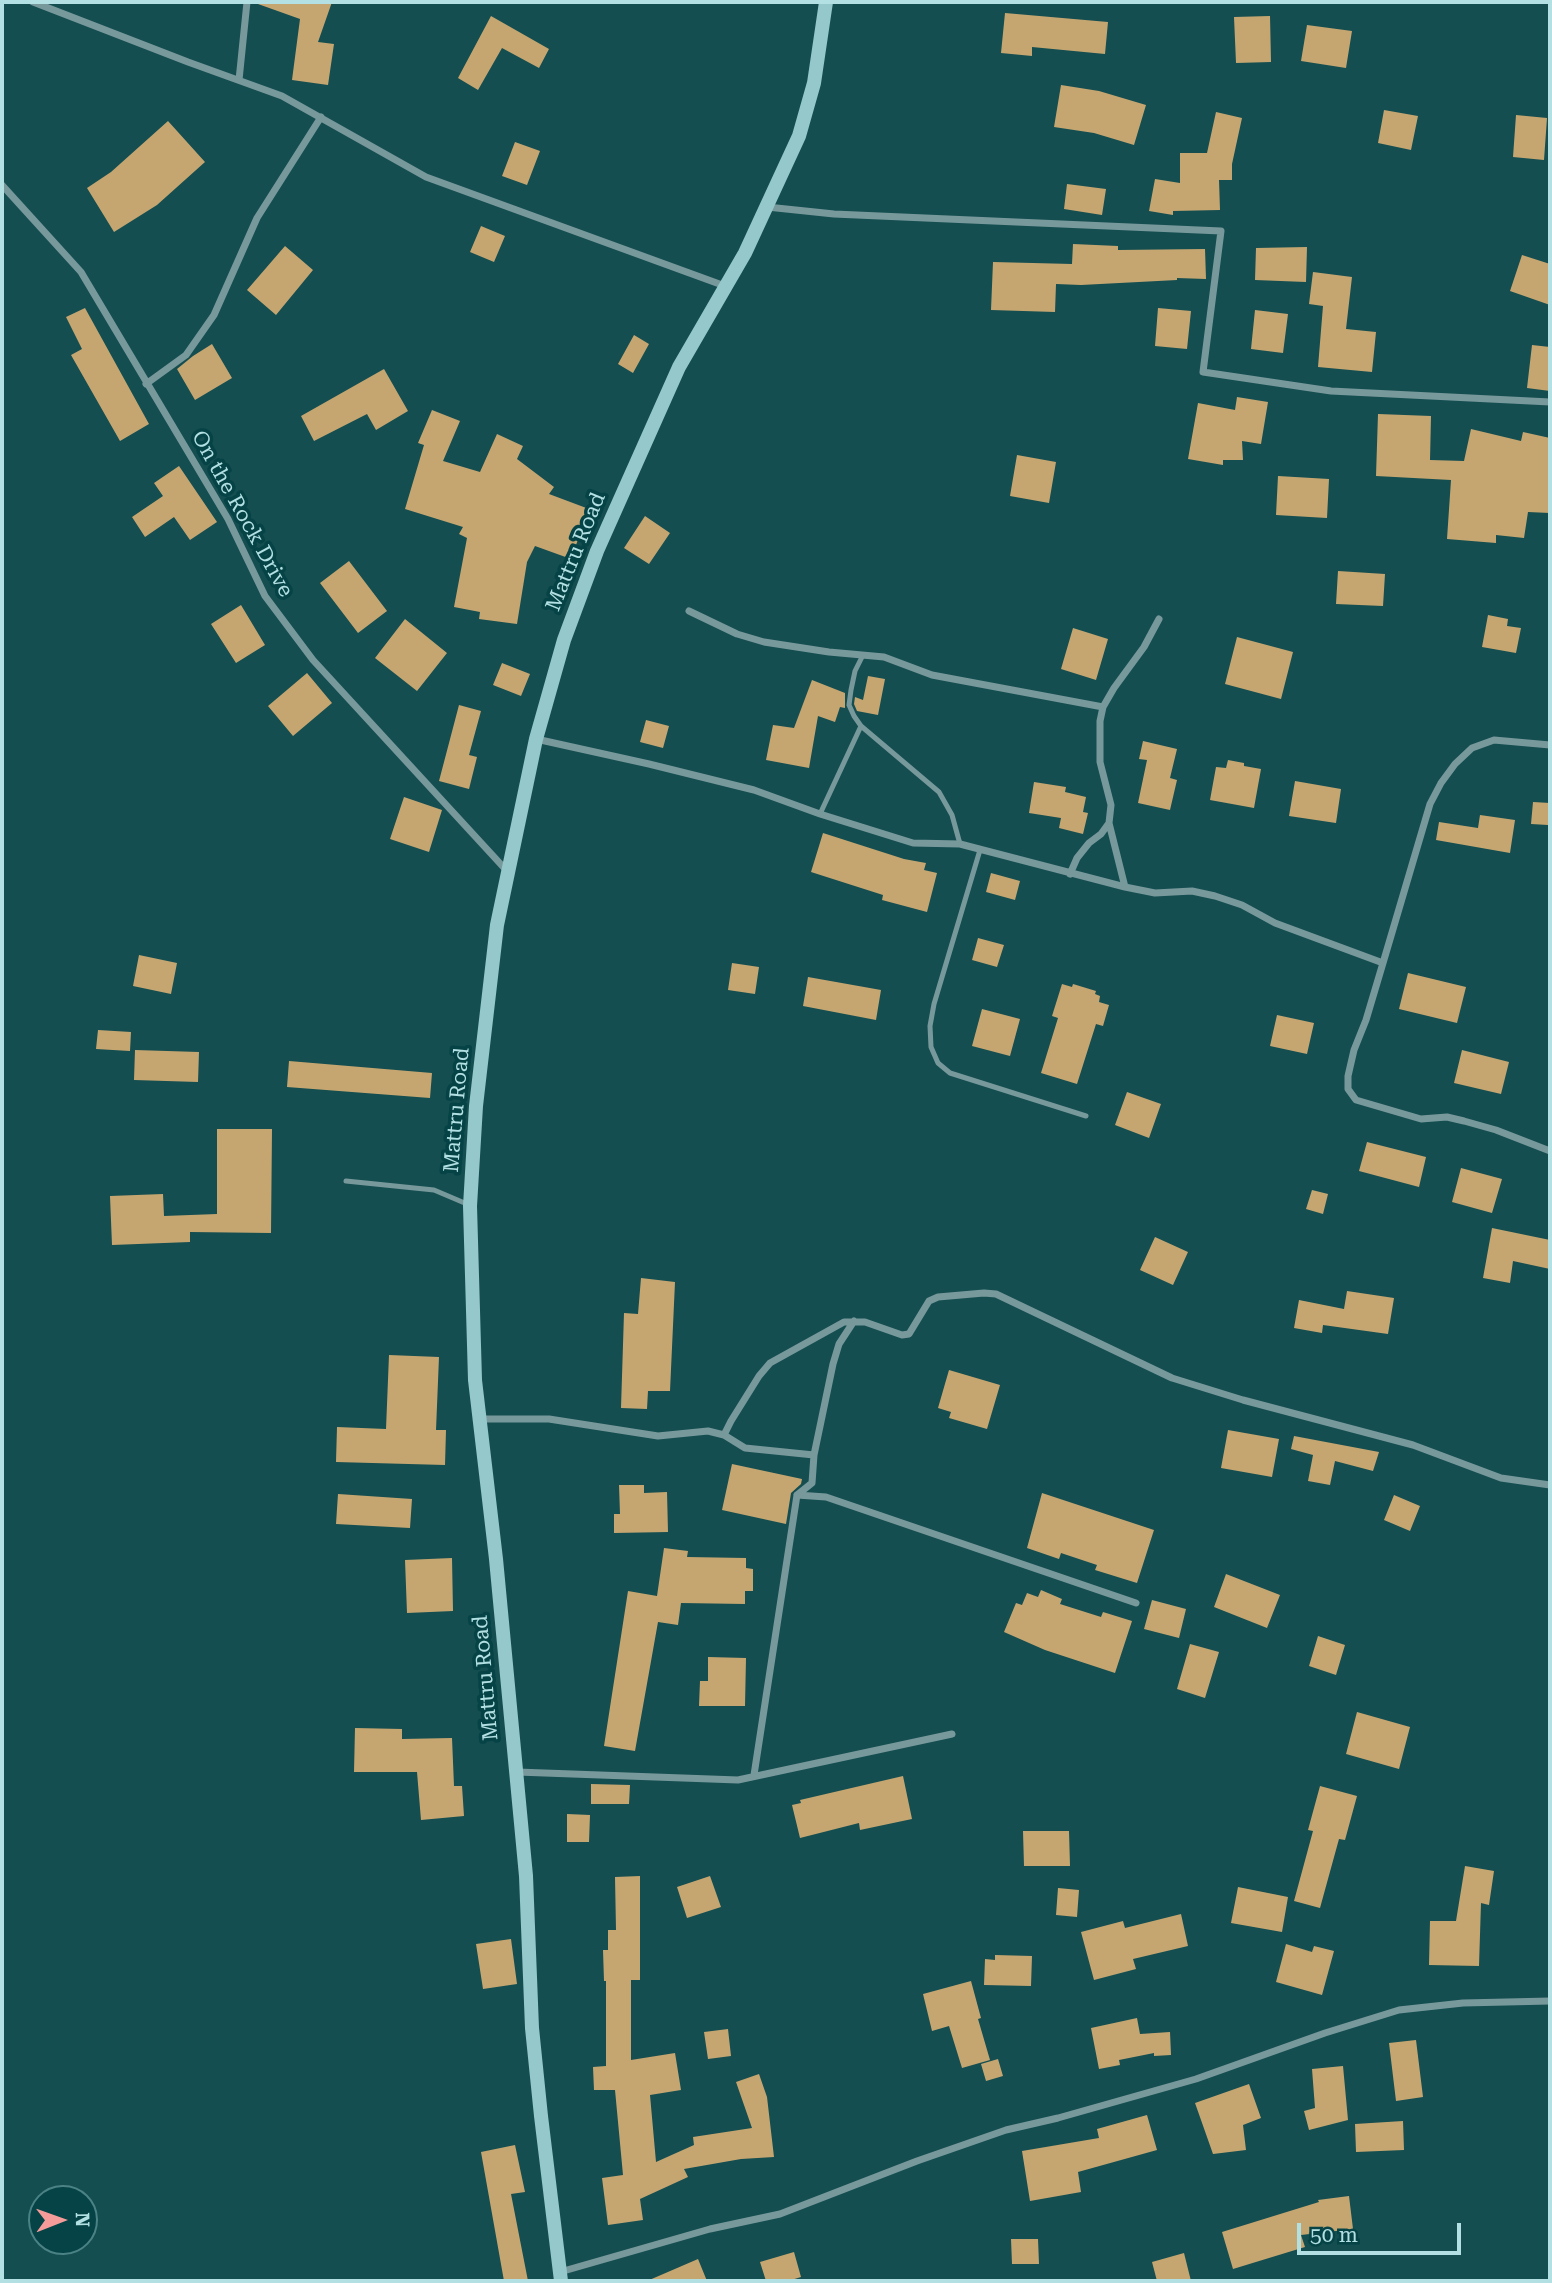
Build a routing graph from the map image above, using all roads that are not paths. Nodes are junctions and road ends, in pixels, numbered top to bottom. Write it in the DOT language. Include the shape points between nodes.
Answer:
graph roads {
  1 [pos="33,2"];
  2 [pos="247,2"];
  3 [pos="826,2"];
  4 [pos="239,80"];
  5 [pos="321,117"];
  6 [pos="2,185"];
  7 [pos="766,207"];
  8 [pos="725,286"];
  9 [pos="146,384"];
  10 [pos="1550,402"];
  11 [pos="689,611"];
  12 [pos="1159,619"];
  13 [pos="864,654"];
  14 [pos="1103,706"];
  15 [pos="861,726"];
  16 [pos="537,739"];
  17 [pos="1550,745"];
  18 [pos="820,814"];
  19 [pos="1109,823"];
  20 [pos="960,844"];
  21 [pos="980,850"];
  22 [pos="507,871"];
  23 [pos="1070,874"];
  24 [pos="1125,887"];
  25 [pos="1383,963"];
  26 [pos="1086,1116"];
  27 [pos="1550,1151"];
  28 [pos="346,1181"];
  29 [pos="470,1206"];
  30 [pos="854,1321"];
  31 [pos="480,1419"];
  32 [pos="724,1435"];
  33 [pos="814,1455"];
  34 [pos="1550,1485"];
  35 [pos="797,1495"];
  36 [pos="1136,1603"];
  37 [pos="952,1734"];
  38 [pos="516,1772"];
  39 [pos="754,1775"];
  40 [pos="1550,2001"];
  41 [pos="561,2277"];
  1 -- 4 [label="street"];
  2 -- 4 [label="street"];
  3 -- 7 [label="main road, Mattru Road" via="814,83 799,136"];
  4 -- 5 [label="street"];
  5 -- 8 [label="street" via="426,177"];
  5 -- 9 [label="street" via="257,218 214,315 186,355"];
  6 -- 9 [label="street, On the Rock Drive" via="81,272"];
  7 -- 8 [label="main road, Mattru Road"];
  7 -- 10 [label="street" via="1222,231 1203,372 1331,391"];
  8 -- 16 [label="main road, Mattru Road" via="679,367 597,551 564,640"];
  9 -- 22 [label="street, On the Rock Drive" via="229,519 265,596 313,660"];
  11 -- 13 [label="street" via="764,642"];
  12 -- 14 [label="street"];
  13 -- 14 [label="street" via="932,675"];
  13 -- 15 [label="lane" via="855,671 849,705"];
  14 -- 19 [label="street" via="1100,762 1111,805"];
  15 -- 18 [label="lane"];
  15 -- 20 [label="lane" via="939,792"];
  16 -- 18 [label="street" via="754,790"];
  16 -- 22 [label="main road, Mattru Road"];
  17 -- 25 [label="street" via="1494,740 1472,748 1455,764 1427,814"];
  18 -- 20 [label="street" via="914,843"];
  19 -- 23 [label="street" via="1089,842"];
  19 -- 24 [label="street"];
  20 -- 21 [label="street"];
  21 -- 23 [label="street"];
  21 -- 26 [label="lane" via="934,1004 931,1047 938,1063 950,1073"];
  22 -- 29 [label="main road, Mattru Road" via="476,1106"];
  23 -- 24 [label="street"];
  24 -- 25 [label="street" via="1215,896"];
  25 -- 27 [label="street" via="1348,1076 1348,1089 1356,1100 1420,1119 1464,1121"];
  28 -- 29 [label="lane" via="434,1190"];
  29 -- 31 [label="main road, Mattru Road" via="474,1367"];
  30 -- 32 [label="street" via="844,1322 771,1363"];
  30 -- 33 [label="street" via="833,1364"];
  30 -- 34 [label="street" via="909,1334 929,1301 996,1294 1172,1378 1413,1445 1501,1478"];
  31 -- 32 [label="street" via="550,1419 658,1436 708,1431"];
  31 -- 38 [label="main road, Mattru Road"];
  32 -- 33 [label="street" via="745,1448"];
  33 -- 35 [label="street" via="812,1483"];
  35 -- 36 [label="street" via="826,1497"];
  35 -- 39 [label="street"];
  37 -- 39 [label="street"];
  38 -- 39 [label="street" via="738,1780"];
  38 -- 41 [label="main road, Mattru Road" via="532,2028"];
  40 -- 41 [label="street" via="1399,2010 1196,2079 1006,2130 780,2214 710,2229"];
}
